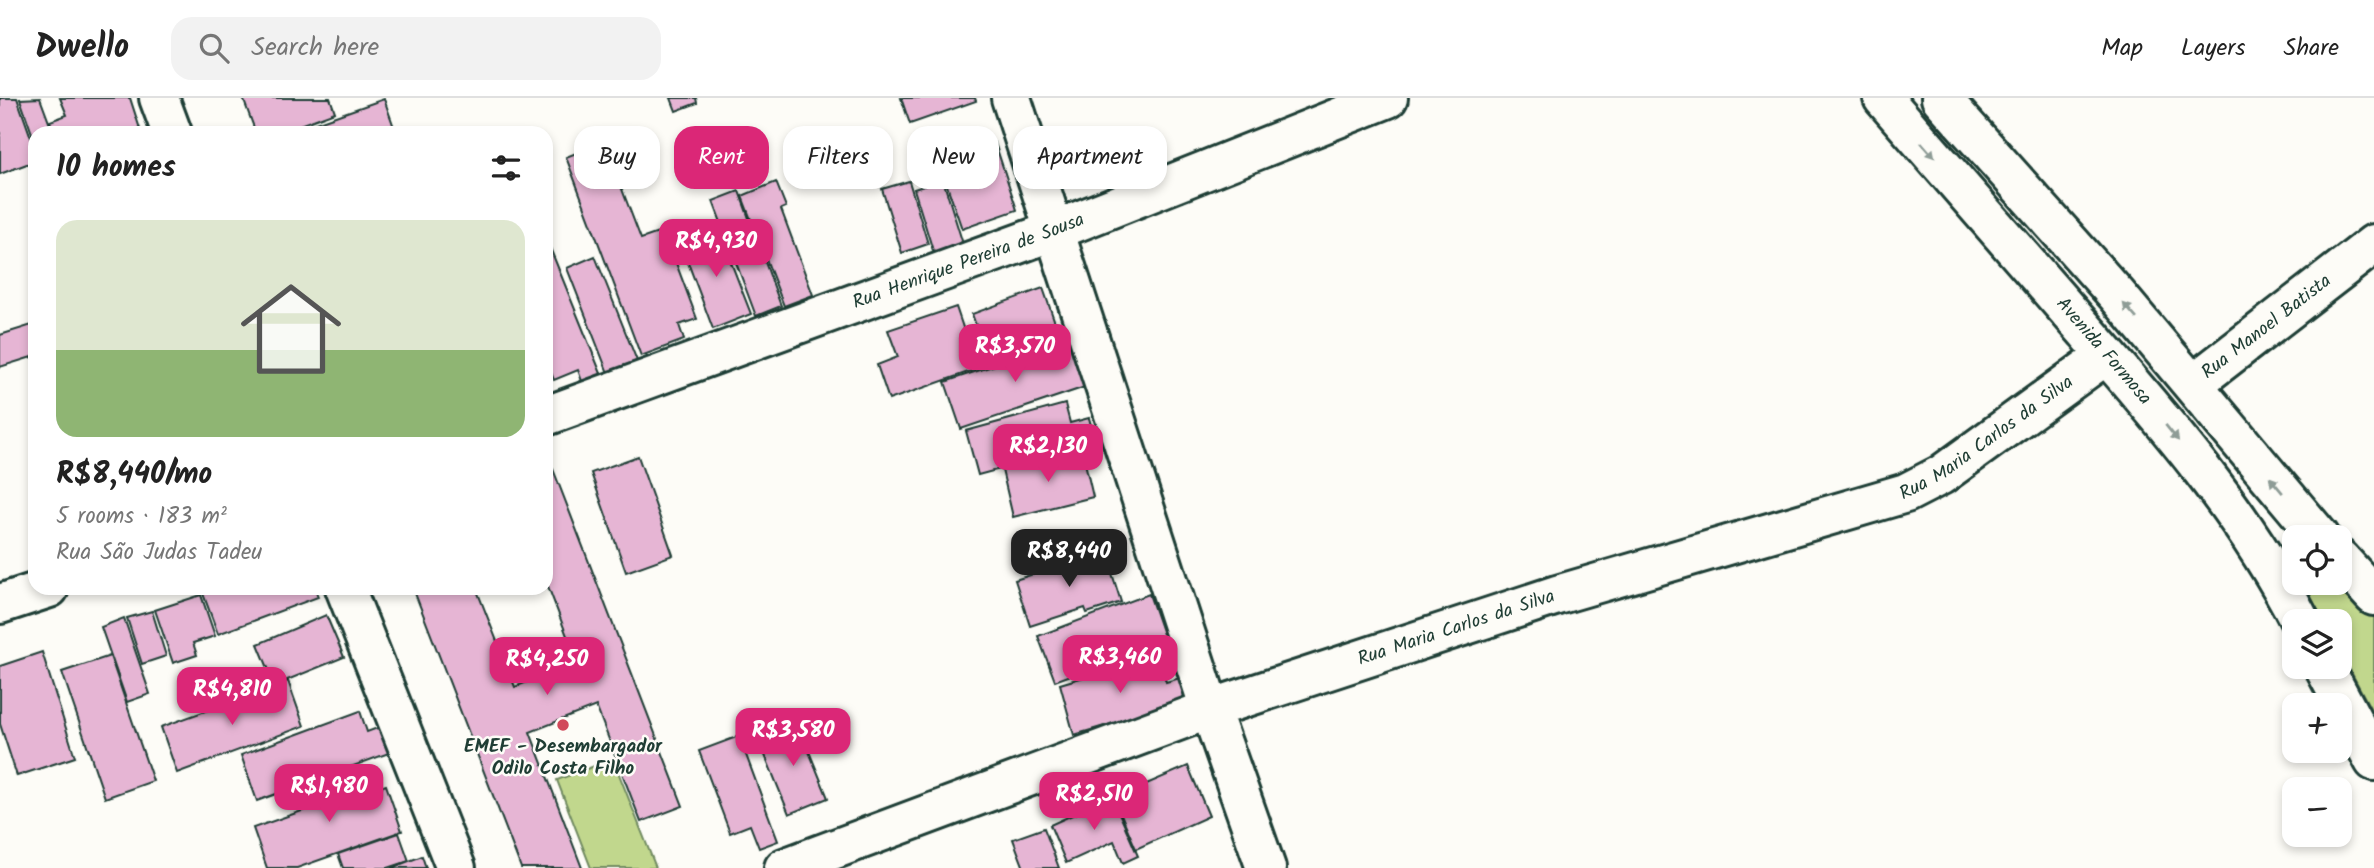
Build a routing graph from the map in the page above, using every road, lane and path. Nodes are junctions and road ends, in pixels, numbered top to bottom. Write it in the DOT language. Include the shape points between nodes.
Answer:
graph roads {
  1 [pos="159,98"];
  2 [pos="1011,98"];
  3 [pos="1388,98"];
  4 [pos="1883,98"];
  5 [pos="1941,98"];
  6 [pos="169,126"];
  7 [pos="1056,230"];
  8 [pos="2374,244"];
  9 [pos="2106,355"];
  10 [pos="2193,384"];
  11 [pos="553,413"];
  12 [pos="2293,525"];
  13 [pos="2282,530"];
  14 [pos="2352,580"];
  15 [pos="28,595"];
  16 [pos="348,595"];
  17 [pos="2374,596"];
  18 [pos="0,604"];
  19 [pos="2330,679"];
  20 [pos="1210,709"];
  21 [pos="2374,761"];
  22 [pos="457,868"];
  23 [pos="784,868"];
  24 [pos="1266,868"];
  1 -- 6 [label="street"];
  2 -- 7 [label="street"];
  3 -- 7 [label="street, Rua Henrique Pereira de Sousa"];
  4 -- 9 [label="street, Avenida Formosa, one-way"];
  10 -- 5 [label="street, Avenida Formosa, one-way"];
  7 -- 11 [label="street, Rua Henrique Pereira de Sousa"];
  7 -- 20 [label="street"];
  8 -- 10 [label="street, Rua Manoel Batista"];
  9 -- 13 [label="street, Avenida Formosa, one-way" via="2216,487"];
  9 -- 20 [label="street, Rua Maria Carlos da Silva" via="1941,475 1906,494 1557,595"];
  12 -- 10 [label="street, Avenida Formosa, one-way"];
  14 -- 17 [label="street, Avenida Formosa"];
  15 -- 18 [label="street"];
  16 -- 22 [label="street"];
  19 -- 21 [label="street"];
  20 -- 23 [label="street, Rua Maria Carlos da Silva"];
  20 -- 24 [label="street"];
}
